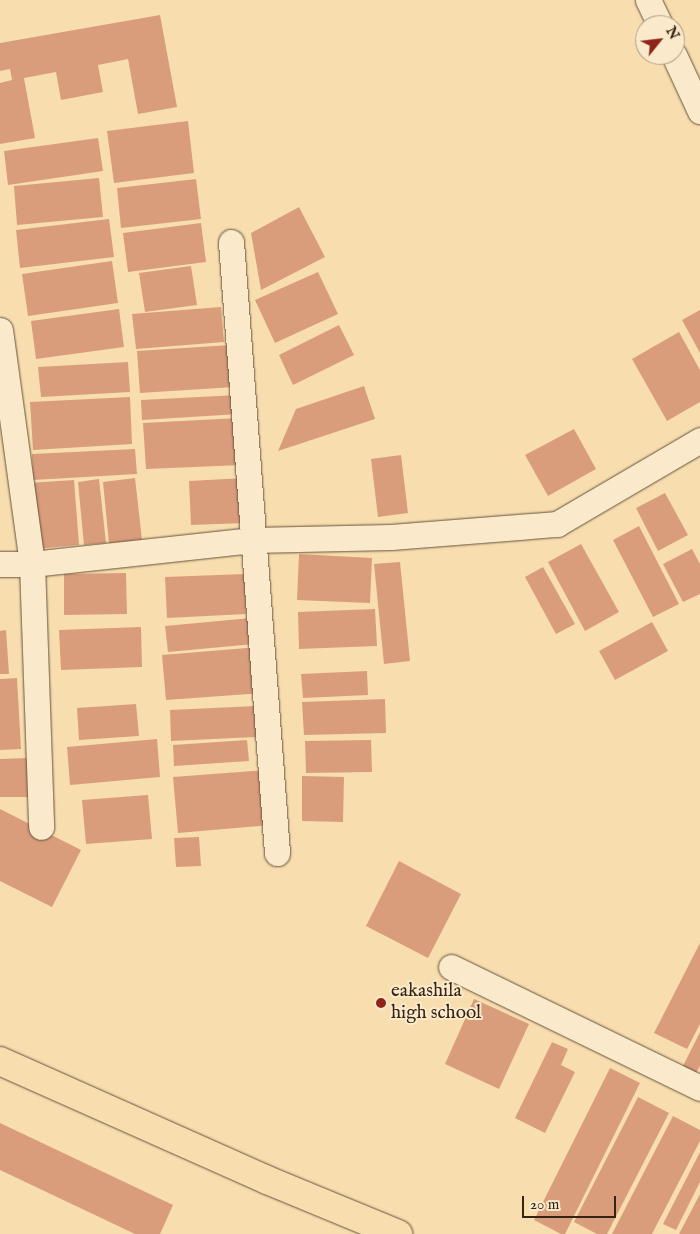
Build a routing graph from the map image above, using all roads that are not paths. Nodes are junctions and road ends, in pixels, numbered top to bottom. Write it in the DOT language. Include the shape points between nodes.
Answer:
graph roads {
  1 [pos="648,0"];
  2 [pos="655,15"];
  3 [pos="679,65"];
  4 [pos="700,111"];
  5 [pos="231,242"];
  6 [pos="0,330"];
  7 [pos="700,440"];
  8 [pos="253,540"];
  9 [pos="0,564"];
  10 [pos="32,564"];
  11 [pos="41,828"];
  12 [pos="277,853"];
  13 [pos="451,966"];
  14 [pos="0,1061"];
  15 [pos="700,1088"];
  16 [pos="398,1234"];
  1 -- 2 [label="street"];
  3 -- 4 [label="street"];
  5 -- 8 [label="street"];
  6 -- 10 [label="street"];
  7 -- 8 [label="street" via="557,524 391,537"];
  8 -- 10 [label="street"];
  8 -- 12 [label="street"];
  9 -- 10 [label="street"];
  10 -- 11 [label="street"];
  13 -- 15 [label="street"];
  14 -- 16 [label="main road" via="267,1180"];
}
